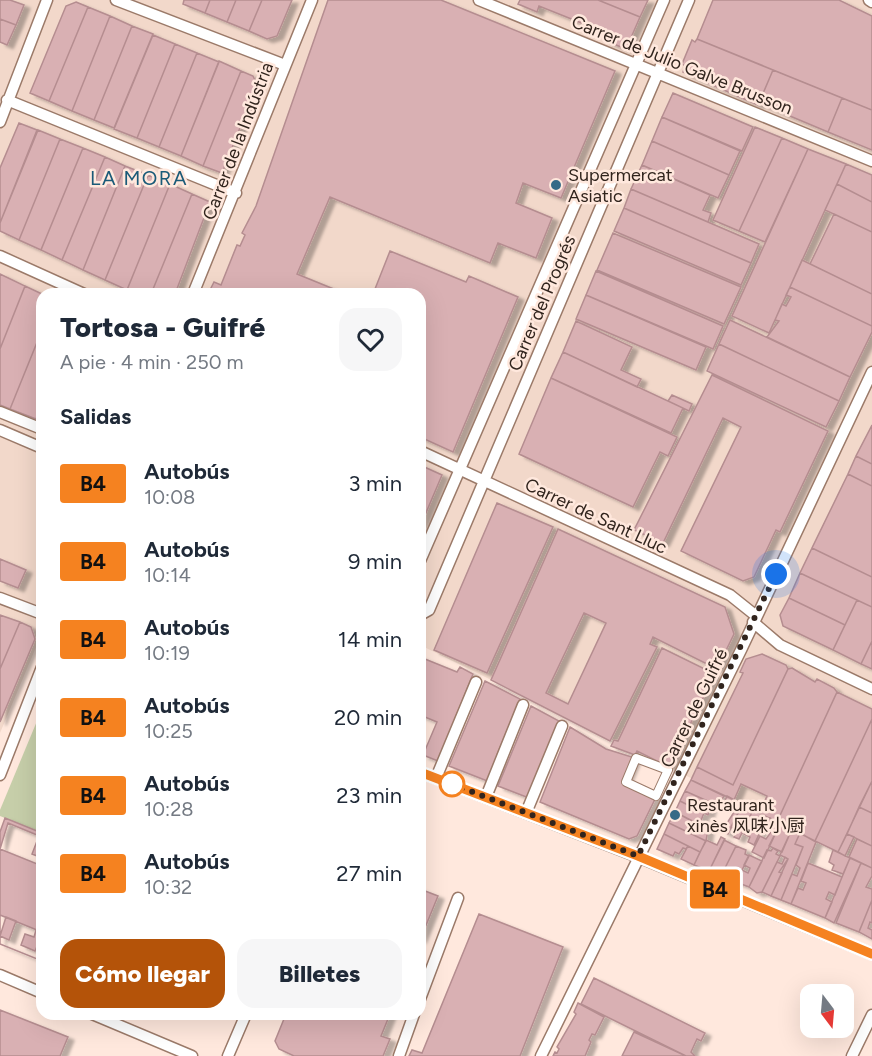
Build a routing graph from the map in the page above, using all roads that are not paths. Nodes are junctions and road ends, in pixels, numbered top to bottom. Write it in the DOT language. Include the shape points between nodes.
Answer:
graph roads {
  1 [pos="47,0"];
  2 [pos="116,0"];
  3 [pos="312,0"];
  4 [pos="479,0"];
  5 [pos="664,0"];
  6 [pos="690,0"];
  7 [pos="635,63"];
  8 [pos="285,66"];
  9 [pos="659,72"];
  10 [pos="7,100"];
  11 [pos="0,122"];
  12 [pos="872,160"];
  13 [pos="236,194"];
  14 [pos="0,256"];
  15 [pos="71,288"];
  16 [pos="196,288"];
  17 [pos="872,372"];
  18 [pos="0,412"];
  19 [pos="36,427"];
  20 [pos="0,430"];
  21 [pos="36,445"];
  22 [pos="426,454"];
  23 [pos="460,471"];
  24 [pos="484,482"];
  25 [pos="426,548"];
  26 [pos="0,598"];
  27 [pos="36,612"];
  28 [pos="426,612"];
  29 [pos="754,619"];
  30 [pos="36,682"];
  31 [pos="477,682"];
  32 [pos="872,688"];
  33 [pos="523,705"];
  34 [pos="562,726"];
  35 [pos="668,770"];
  36 [pos="426,774"];
  37 [pos="0,775"];
  38 [pos="436,778"];
  39 [pos="486,797"];
  40 [pos="526,813"];
  41 [pos="638,856"];
  42 [pos="458,898"];
  43 [pos="872,954"];
  44 [pos="0,975"];
  45 [pos="426,983"];
  46 [pos="36,990"];
  47 [pos="872,1015"];
  48 [pos="106,1020"];
  49 [pos="243,1020"];
  50 [pos="412,1020"];
  51 [pos="192,1056"];
  52 [pos="228,1056"];
  53 [pos="399,1056"];
  54 [pos="541,1056"];
  55 [pos="852,1056"];
  1 -- 10 [label="street"];
  2 -- 8 [label="street"];
  3 -- 8 [label="street, Carrer de la Indústria"];
  4 -- 7 [label="street, Carrer de Julio Galve Brusson"];
  5 -- 7 [label="street, Carrer del Progrés"];
  6 -- 9 [label="street, Carrer del Progrés"];
  7 -- 9 [label="street, Carrer de Julio Galve Brusson"];
  7 -- 23 [label="street, Carrer del Progrés"];
  8 -- 13 [label="street, Carrer de la Indústria"];
  9 -- 12 [label="street, Carrer de Julio Galve Brusson"];
  9 -- 24 [label="street, Carrer del Progrés"];
  10 -- 11 [label="street"];
  10 -- 13 [label="street"];
  13 -- 16 [label="street, Carrer de la Indústria"];
  14 -- 15 [label="street"];
  17 -- 29 [label="street, Carrer de Guifré"];
  18 -- 19 [label="street"];
  20 -- 21 [label="street"];
  22 -- 23 [label="street, Carrer de Sant Lluc"];
  23 -- 24 [label="street, Carrer de Sant Lluc"];
  23 -- 25 [label="street, Carrer del Progrés"];
  24 -- 28 [label="street, Carrer del Progrés"];
  24 -- 29 [label="street, Carrer de Sant Lluc" via="730,595"];
  26 -- 27 [label="street"];
  29 -- 32 [label="street, Carrer de Sant Lluc" via="780,645"];
  29 -- 41 [label="street, Carrer de Guifré"];
  30 -- 37 [label="street"];
  31 -- 38 [label="street"];
  33 -- 39 [label="street"];
  34 -- 40 [label="street"];
  35 -- 35 [label="street" via="636,758 626,782 656,796"];
  36 -- 38 [label="street"];
  38 -- 39 [label="street"];
  39 -- 40 [label="street"];
  40 -- 41 [label="street"];
  41 -- 43 [label="street"];
  41 -- 54 [label="street, Carrer de Guifré"];
  42 -- 45 [label="street"];
  44 -- 46 [label="street"];
  47 -- 55 [label="street"];
  48 -- 51 [label="street"];
  49 -- 52 [label="street"];
  50 -- 53 [label="street"];
}
